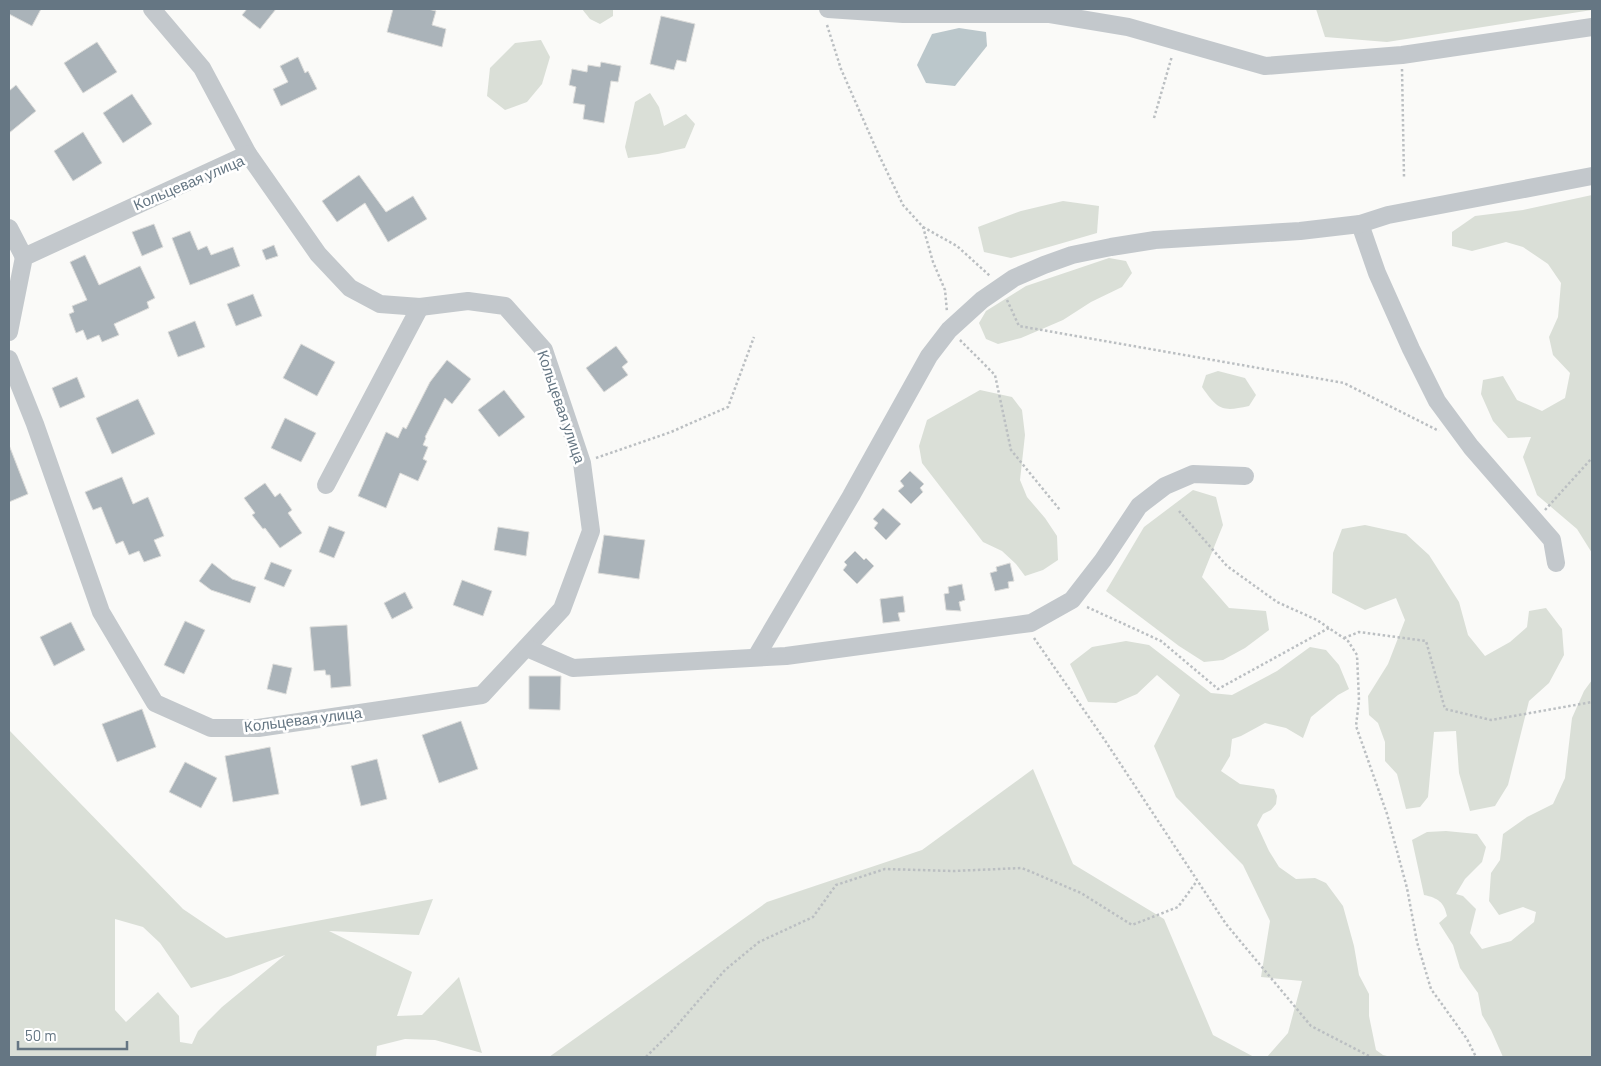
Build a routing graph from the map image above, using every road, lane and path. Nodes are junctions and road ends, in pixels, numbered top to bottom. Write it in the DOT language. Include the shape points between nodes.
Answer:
graph roads {
  1 [pos="152,9"];
  2 [pos="827,13"];
  3 [pos="1592,27"];
  4 [pos="1176,40"];
  5 [pos="1402,55"];
  6 [pos="1154,118"];
  7 [pos="248,154"];
  8 [pos="1592,176"];
  9 [pos="1404,177"];
  10 [pos="1360,224"];
  11 [pos="923,227"];
  12 [pos="9,228"];
  13 [pos="24,257"];
  14 [pos="1001,287"];
  15 [pos="420,307"];
  16 [pos="949,330"];
  17 [pos="9,332"];
  18 [pos="754,337"];
  19 [pos="9,359"];
  20 [pos="1445,434"];
  21 [pos="1592,458"];
  22 [pos="582,463"];
  23 [pos="1245,476"];
  24 [pos="326,485"];
  25 [pos="1060,510"];
  26 [pos="1179,511"];
  27 [pos="1536,520"];
  28 [pos="1556,563"];
  29 [pos="1072,600"];
  30 [pos="1024,624"];
  31 [pos="1329,628"];
  32 [pos="1344,638"];
  33 [pos="527,648"];
  34 [pos="756,657"];
  35 [pos="1592,702"];
  36 [pos="1197,881"];
  37 [pos="646,1057"];
  38 [pos="1371,1057"];
  39 [pos="1476,1057"];
  1 -- 7 [label="street" via="202,68"];
  2 -- 4 [label="street" via="1050,14 1128,27"];
  2 -- 11 [label="path" via="841,70 878,153 903,205"];
  3 -- 5 [label="street"];
  4 -- 5 [label="street" via="1266,66"];
  4 -- 6 [label="path"];
  5 -- 9 [label="path"];
  7 -- 13 [label="street, Кольцевая улица"];
  7 -- 15 [label="street, Кольцевая улица" via="318,254 350,288 380,304"];
  8 -- 10 [label="street" via="1388,215"];
  10 -- 14 [label="street" via="1156,240 1111,247 1044,265"];
  10 -- 27 [label="street" via="1377,272 1437,401 1470,447"];
  11 -- 14 [label="path" via="957,246"];
  11 -- 16 [label="path" via="945,290"];
  12 -- 13 [label="street"];
  13 -- 17 [label="street"];
  14 -- 16 [label="street"];
  14 -- 20 [label="path" via="1019,326 1344,383"];
  15 -- 22 [label="street, Кольцевая улица" via="468,301 505,306 544,350"];
  15 -- 24 [label="street"];
  16 -- 25 [label="path" via="994,375 1011,450"];
  16 -- 34 [label="street" via="924,363 851,496"];
  18 -- 22 [label="path" via="728,407 671,432"];
  19 -- 33 [label="street, Кольцевая улица" via="101,612 155,704 211,728 258,728 463,698 482,695"];
  21 -- 27 [label="path"];
  22 -- 33 [label="street, Кольцевая улица" via="591,531 562,609"];
  23 -- 29 [label="street" via="1193,474 1166,486 1138,506"];
  26 -- 31 [label="path" via="1227,566 1276,602"];
  27 -- 28 [label="street" via="1552,540"];
  29 -- 30 [label="street"];
  29 -- 31 [label="path" via="1161,641 1218,690"];
  30 -- 34 [label="street" via="786,656"];
  30 -- 36 [label="path"];
  31 -- 32 [label="path"];
  32 -- 35 [label="path" via="1359,632 1426,640 1445,709 1491,720"];
  32 -- 39 [label="path" via="1357,656 1359,700 1356,726 1387,814 1431,989"];
  33 -- 34 [label="street" via="573,668"];
  36 -- 37 [label="path" via="1178,907 1132,925 1081,892 1022,868 885,868 836,885 813,917 759,942 725,970"];
  36 -- 38 [label="path" via="1226,924 1311,1026"];
}
